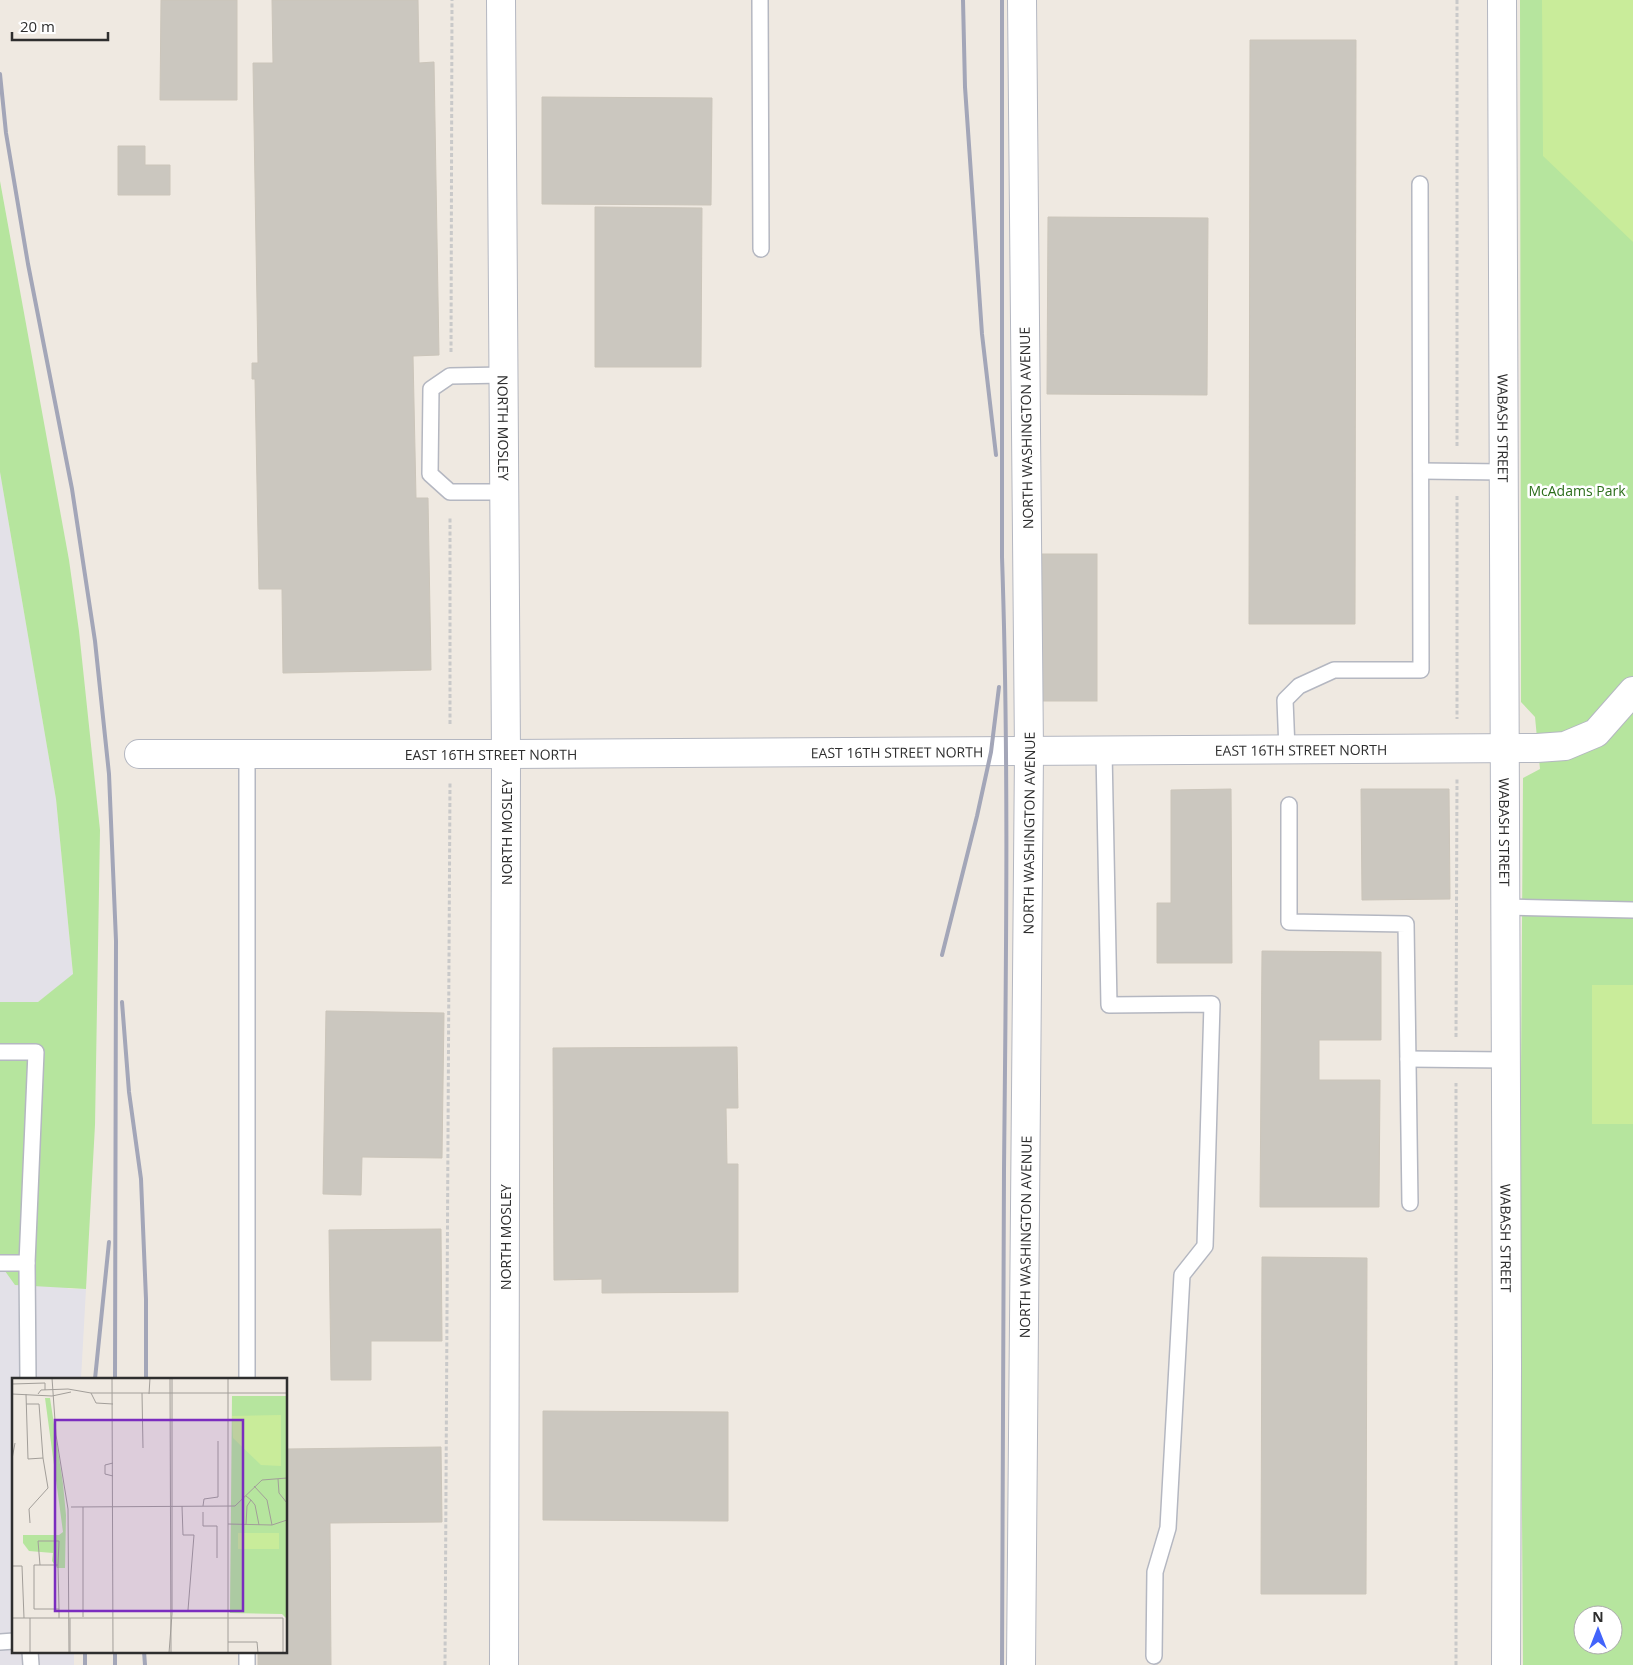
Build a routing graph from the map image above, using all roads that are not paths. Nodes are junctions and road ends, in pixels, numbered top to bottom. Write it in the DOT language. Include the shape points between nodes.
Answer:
graph roads {
  1 [pos="501,0"];
  2 [pos="760,0"];
  3 [pos="1022,0"];
  4 [pos="1502,0"];
  5 [pos="1420,184"];
  6 [pos="761,249"];
  7 [pos="504,375"];
  8 [pos="1421,471"];
  9 [pos="1504,472"];
  10 [pos="505,492"];
  11 [pos="1633,691"];
  12 [pos="1504,748"];
  13 [pos="1286,750"];
  14 [pos="1104,751"];
  15 [pos="1029,752"];
  16 [pos="139,754"];
  17 [pos="247,754"];
  18 [pos="506,754"];
  19 [pos="1289,805"];
  20 [pos="1505,907"];
  21 [pos="1633,910"];
  22 [pos="0,1052"];
  23 [pos="1408,1059"];
  24 [pos="1505,1060"];
  25 [pos="1410,1203"];
  26 [pos="0,1263"];
  27 [pos="28,1263"];
  28 [pos="28,1378"];
  29 [pos="247,1378"];
  30 [pos="30,1652"];
  31 [pos="247,1652"];
  32 [pos="1154,1656"];
  33 [pos="30,1665"];
  34 [pos="247,1665"];
  35 [pos="504,1665"];
  36 [pos="1021,1665"];
  37 [pos="1506,1665"];
  1 -- 7 [label="street, NORTH MOSLEY"];
  2 -- 6 [label="lane"];
  3 -- 15 [label="street, NORTH WASHINGTON AVENUE"];
  4 -- 9 [label="street, WABASH STREET"];
  5 -- 8 [label="lane"];
  7 -- 10 [label="street, NORTH MOSLEY"];
  7 -- 10 [label="lane" via="450,376 431,389 430,474 450,492"];
  8 -- 9 [label="lane"];
  8 -- 13 [label="lane" via="1421,670 1334,670 1299,686 1285,700"];
  9 -- 12 [label="street, WABASH STREET"];
  10 -- 18 [label="street, NORTH MOSLEY"];
  11 -- 12 [label="street, EAST 16TH STREET NORTH" via="1596,733 1565,746"];
  12 -- 13 [label="street, EAST 16TH STREET NORTH"];
  12 -- 20 [label="street, WABASH STREET"];
  13 -- 14 [label="street, EAST 16TH STREET NORTH"];
  14 -- 15 [label="street, EAST 16TH STREET NORTH"];
  14 -- 32 [label="lane" via="1109,1005 1212,1004 1205,1246 1182,1275 1168,1528 1155,1572"];
  15 -- 18 [label="street, EAST 16TH STREET NORTH"];
  15 -- 36 [label="street, NORTH WASHINGTON AVENUE"];
  16 -- 17 [label="street, EAST 16TH STREET NORTH"];
  17 -- 18 [label="street, EAST 16TH STREET NORTH"];
  17 -- 29 [label="lane"];
  18 -- 35 [label="street, NORTH MOSLEY"];
  19 -- 23 [label="lane" via="1290,922 1406,924"];
  20 -- 21 [label="lane"];
  20 -- 24 [label="street, WABASH STREET"];
  22 -- 27 [label="lane" via="36,1052"];
  23 -- 24 [label="lane"];
  23 -- 25 [label="lane"];
  24 -- 37 [label="street, WABASH STREET"];
  26 -- 27 [label="lane"];
  27 -- 28 [label="lane"];
  30 -- 33 [label="lane"];
  31 -- 34 [label="lane"];
}
